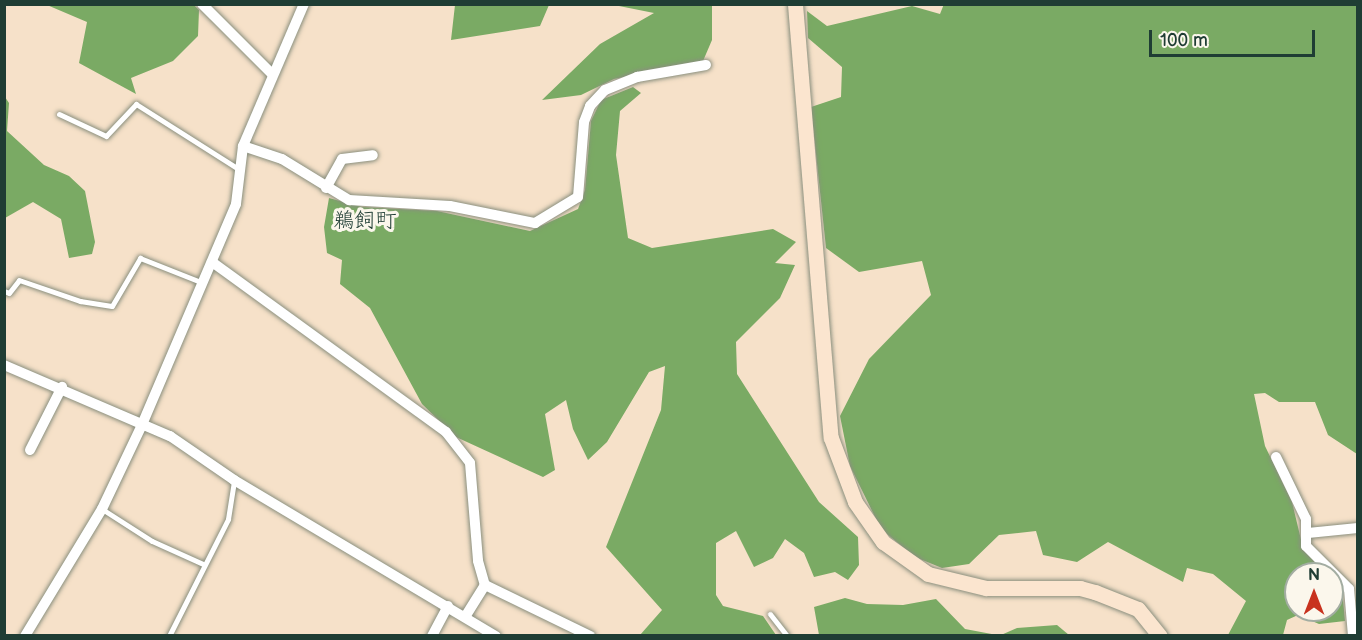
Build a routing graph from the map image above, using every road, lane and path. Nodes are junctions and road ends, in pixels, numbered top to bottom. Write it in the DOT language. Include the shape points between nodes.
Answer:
graph roads {
  1 [pos="202,4"];
  2 [pos="304,4"];
  3 [pos="795,4"];
  4 [pos="706,65"];
  5 [pos="271,73"];
  6 [pos="59,114"];
  7 [pos="243,146"];
  8 [pos="373,155"];
  9 [pos="240,170"];
  10 [pos="326,188"];
  11 [pos="212,262"];
  12 [pos="203,283"];
  13 [pos="4,291"];
  14 [pos="4,365"];
  15 [pos="62,387"];
  16 [pos="141,427"];
  17 [pos="30,450"];
  18 [pos="1276,457"];
  19 [pos="234,480"];
  20 [pos="102,509"];
  21 [pos="1358,528"];
  22 [pos="1308,533"];
  23 [pos="203,564"];
  24 [pos="485,585"];
  25 [pos="1353,589"];
  26 [pos="448,606"];
  27 [pos="770,614"];
  28 [pos="465,617"];
  29 [pos="477,631"];
  30 [pos="25,636"];
  31 [pos="169,636"];
  32 [pos="432,636"];
  33 [pos="496,636"];
  34 [pos="590,636"];
  35 [pos="788,636"];
  36 [pos="1160,636"];
  37 [pos="1353,636"];
  1 -- 5 [label="street"];
  2 -- 5 [label="street"];
  3 -- 36 [label="street" via="831,438 855,502 883,542 928,573 986,588 1080,588 1095,592 1138,609"];
  4 -- 10 [label="street" via="637,77 604,90 590,106 584,122 578,197 535,223 450,206 349,200"];
  5 -- 7 [label="street"];
  6 -- 9 [label="lane" via="106,136 136,104"];
  7 -- 9 [label="street"];
  7 -- 10 [label="street" via="282,159"];
  8 -- 10 [label="street" via="342,159"];
  9 -- 11 [label="street" via="236,204"];
  11 -- 12 [label="street"];
  11 -- 24 [label="street" via="446,432 470,463 478,561"];
  12 -- 13 [label="lane" via="140,258 112,306 80,301 19,280 9,293"];
  12 -- 16 [label="street"];
  14 -- 15 [label="street"];
  15 -- 16 [label="street"];
  15 -- 17 [label="street"];
  16 -- 19 [label="street" via="170,436"];
  16 -- 20 [label="street"];
  18 -- 22 [label="street" via="1299,498"];
  19 -- 23 [label="lane" via="228,519"];
  19 -- 26 [label="street"];
  20 -- 23 [label="lane" via="152,541"];
  20 -- 30 [label="street"];
  21 -- 22 [label="street"];
  22 -- 25 [label="street" via="1306,546"];
  23 -- 31 [label="lane"];
  24 -- 28 [label="street"];
  24 -- 34 [label="street"];
  25 -- 37 [label="street"];
  26 -- 28 [label="street"];
  26 -- 32 [label="street"];
  27 -- 35 [label="lane"];
  28 -- 29 [label="street"];
  29 -- 33 [label="street"];
}
